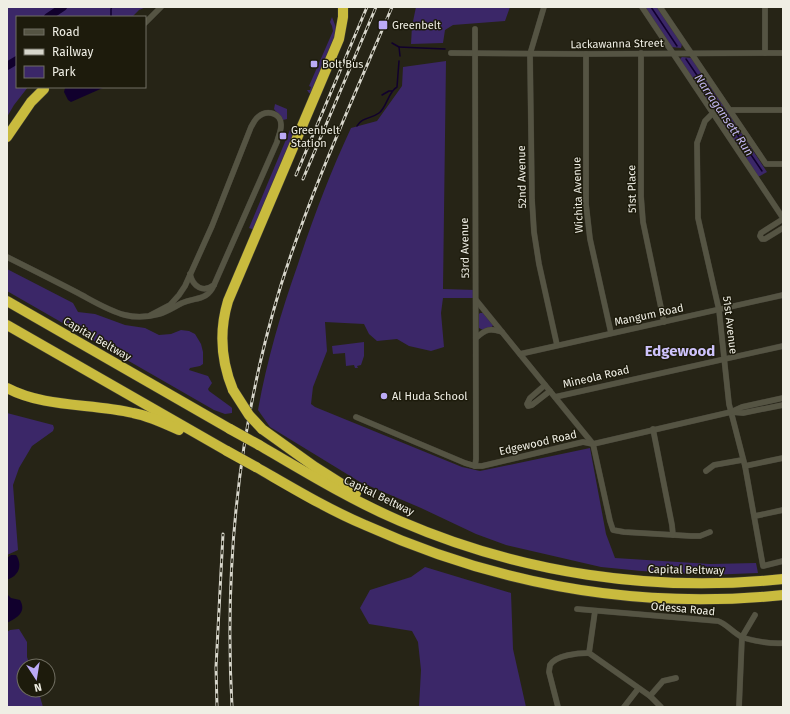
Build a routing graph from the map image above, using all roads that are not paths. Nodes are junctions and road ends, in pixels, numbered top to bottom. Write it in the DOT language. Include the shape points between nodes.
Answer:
graph roads {
  1 [pos="161,7"];
  2 [pos="343,7"];
  3 [pos="544,7"];
  4 [pos="642,7"];
  5 [pos="765,7"];
  6 [pos="662,8"];
  7 [pos="146,22"];
  8 [pos="475,29"];
  9 [pos="451,53"];
  10 [pos="475,53"];
  11 [pos="641,53"];
  12 [pos="673,53"];
  13 [pos="765,53"];
  14 [pos="783,53"];
  15 [pos="530,54"];
  16 [pos="586,54"];
  17 [pos="691,54"];
  18 [pos="46,88"];
  19 [pos="730,110"];
  20 [pos="783,110"];
  21 [pos="713,113"];
  22 [pos="7,137"];
  23 [pos="783,164"];
  24 [pos="783,218"];
  25 [pos="783,228"];
  26 [pos="7,257"];
  27 [pos="190,274"];
  28 [pos="214,285"];
  29 [pos="783,295"];
  30 [pos="476,300"];
  31 [pos="7,301"];
  32 [pos="719,310"];
  33 [pos="149,316"];
  34 [pos="664,322"];
  35 [pos="7,325"];
  36 [pos="502,332"];
  37 [pos="611,333"];
  38 [pos="476,338"];
  39 [pos="557,345"];
  40 [pos="783,346"];
  41 [pos="520,354"];
  42 [pos="724,359"];
  43 [pos="545,385"];
  44 [pos="7,388"];
  45 [pos="550,392"];
  46 [pos="555,397"];
  47 [pos="783,398"];
  48 [pos="783,405"];
  49 [pos="731,412"];
  50 [pos="356,417"];
  51 [pos="653,429"];
  52 [pos="593,444"];
  53 [pos="227,451"];
  54 [pos="783,458"];
  55 [pos="742,460"];
  56 [pos="474,466"];
  57 [pos="745,466"];
  58 [pos="706,471"];
  59 [pos="783,510"];
  60 [pos="755,516"];
  61 [pos="710,532"];
  62 [pos="673,535"];
  63 [pos="441,537"];
  64 [pos="783,561"];
  65 [pos="783,579"];
  66 [pos="783,595"];
  67 [pos="577,609"];
  68 [pos="595,611"];
  69 [pos="755,615"];
  70 [pos="742,637"];
  71 [pos="783,643"];
  72 [pos="589,653"];
  73 [pos="676,678"];
  74 [pos="638,689"];
  75 [pos="650,696"];
  76 [pos="558,707"];
  77 [pos="624,707"];
  78 [pos="661,707"];
  79 [pos="740,707"];
  1 -- 7 [label="street"];
  2 -- 63 [label="highway, bridge" via="339,39 228,301 222,336 225,366 233,390 249,415 262,429 347,488"];
  3 -- 15 [label="street, 52nd Avenue"];
  4 -- 12 [label="street"];
  5 -- 13 [label="street"];
  6 -- 17 [label="street"];
  8 -- 10 [label="street, 53rd Avenue"];
  9 -- 10 [label="street, Lackawanna Street"];
  10 -- 15 [label="street, Lackawanna Street"];
  10 -- 30 [label="street, 53rd Avenue"];
  11 -- 12 [label="street, Lackawanna Street"];
  11 -- 16 [label="street, Lackawanna Street"];
  11 -- 34 [label="street, 51st Place" via="643,222"];
  12 -- 17 [label="street, Lackawanna Street"];
  12 -- 21 [label="street"];
  13 -- 14 [label="street, Lackawanna Street"];
  13 -- 17 [label="street, Lackawanna Street"];
  15 -- 16 [label="street, Lackawanna Street"];
  15 -- 39 [label="street, 52nd Avenue" via="534,232 538,264"];
  16 -- 37 [label="street, Wichita Avenue" via="588,228"];
  17 -- 19 [label="street"];
  18 -- 22 [label="highway" via="31,102"];
  19 -- 20 [label="street"];
  19 -- 23 [label="street" via="766,164"];
  21 -- 24 [label="street"];
  21 -- 32 [label="street, 51st Avenue" via="705,121 697,143 698,218"];
  24 -- 25 [label="street" via="760,233 760,236 765,239"];
  26 -- 33 [label="street" via="119,313"];
  27 -- 28 [label="street" via="193,283 200,288"];
  27 -- 28 [label="street" via="251,127 259,115 274,113 281,121 280,132"];
  27 -- 33 [label="street" via="173,302"];
  28 -- 33 [label="street" via="203,297"];
  29 -- 32 [label="street, Mangum Road"];
  30 -- 36 [label="street"];
  30 -- 38 [label="street, 53rd Avenue"];
  31 -- 63 [label="highway, Capital Beltway, bridge" via="371,508"];
  32 -- 34 [label="street, Mangum Road"];
  32 -- 42 [label="street, 51st Avenue"];
  34 -- 37 [label="street, Mangum Road"];
  35 -- 53 [label="highway"];
  36 -- 38 [label="street" via="493,329 484,331"];
  36 -- 41 [label="street"];
  37 -- 39 [label="street, Mangum Road"];
  38 -- 56 [label="street, 53rd Avenue"];
  39 -- 41 [label="street, Mangum Road"];
  40 -- 42 [label="street, Mineola Road"];
  41 -- 43 [label="street"];
  42 -- 46 [label="street, Mineola Road"];
  42 -- 49 [label="street, 51st Avenue"];
  43 -- 45 [label="street"];
  43 -- 45 [label="street" via="528,400 528,406"];
  44 -- 53 [label="highway" via="28,396 147,417"];
  45 -- 46 [label="street"];
  46 -- 52 [label="street"];
  47 -- 49 [label="street, Edgewood Road"];
  48 -- 49 [label="street, Edgewood Road" via="743,413"];
  49 -- 51 [label="street, Edgewood Road"];
  49 -- 55 [label="street, 51st Avenue"];
  50 -- 56 [label="street, Edgewood Road"];
  51 -- 52 [label="street, Edgewood Road"];
  51 -- 62 [label="street"];
  52 -- 56 [label="street, Edgewood Road" via="583,442"];
  52 -- 62 [label="street" via="612,528 616,531"];
  53 -- 66 [label="highway, bridge" via="363,525 425,550 502,574 570,589 652,598 729,599"];
  54 -- 57 [label="street"];
  55 -- 57 [label="street, 51st Avenue"];
  55 -- 58 [label="street" via="714,465"];
  57 -- 60 [label="street, 51st Avenue"];
  59 -- 60 [label="street"];
  60 -- 64 [label="street, 51st Avenue" via="763,566"];
  61 -- 62 [label="street" via="700,536"];
  63 -- 65 [label="highway, Capital Beltway" via="506,558 612,578 693,584"];
  67 -- 68 [label="street, Odessa Road"];
  68 -- 70 [label="street, Odessa Road" via="718,621"];
  68 -- 72 [label="street"];
  69 -- 70 [label="street"];
  70 -- 71 [label="street, Odessa Road"];
  70 -- 79 [label="street"];
  72 -- 74 [label="street"];
  72 -- 76 [label="street" via="556,659 550,665 549,672"];
  73 -- 75 [label="street" via="663,681"];
  74 -- 75 [label="street"];
  74 -- 77 [label="street"];
  75 -- 78 [label="street"];
}
